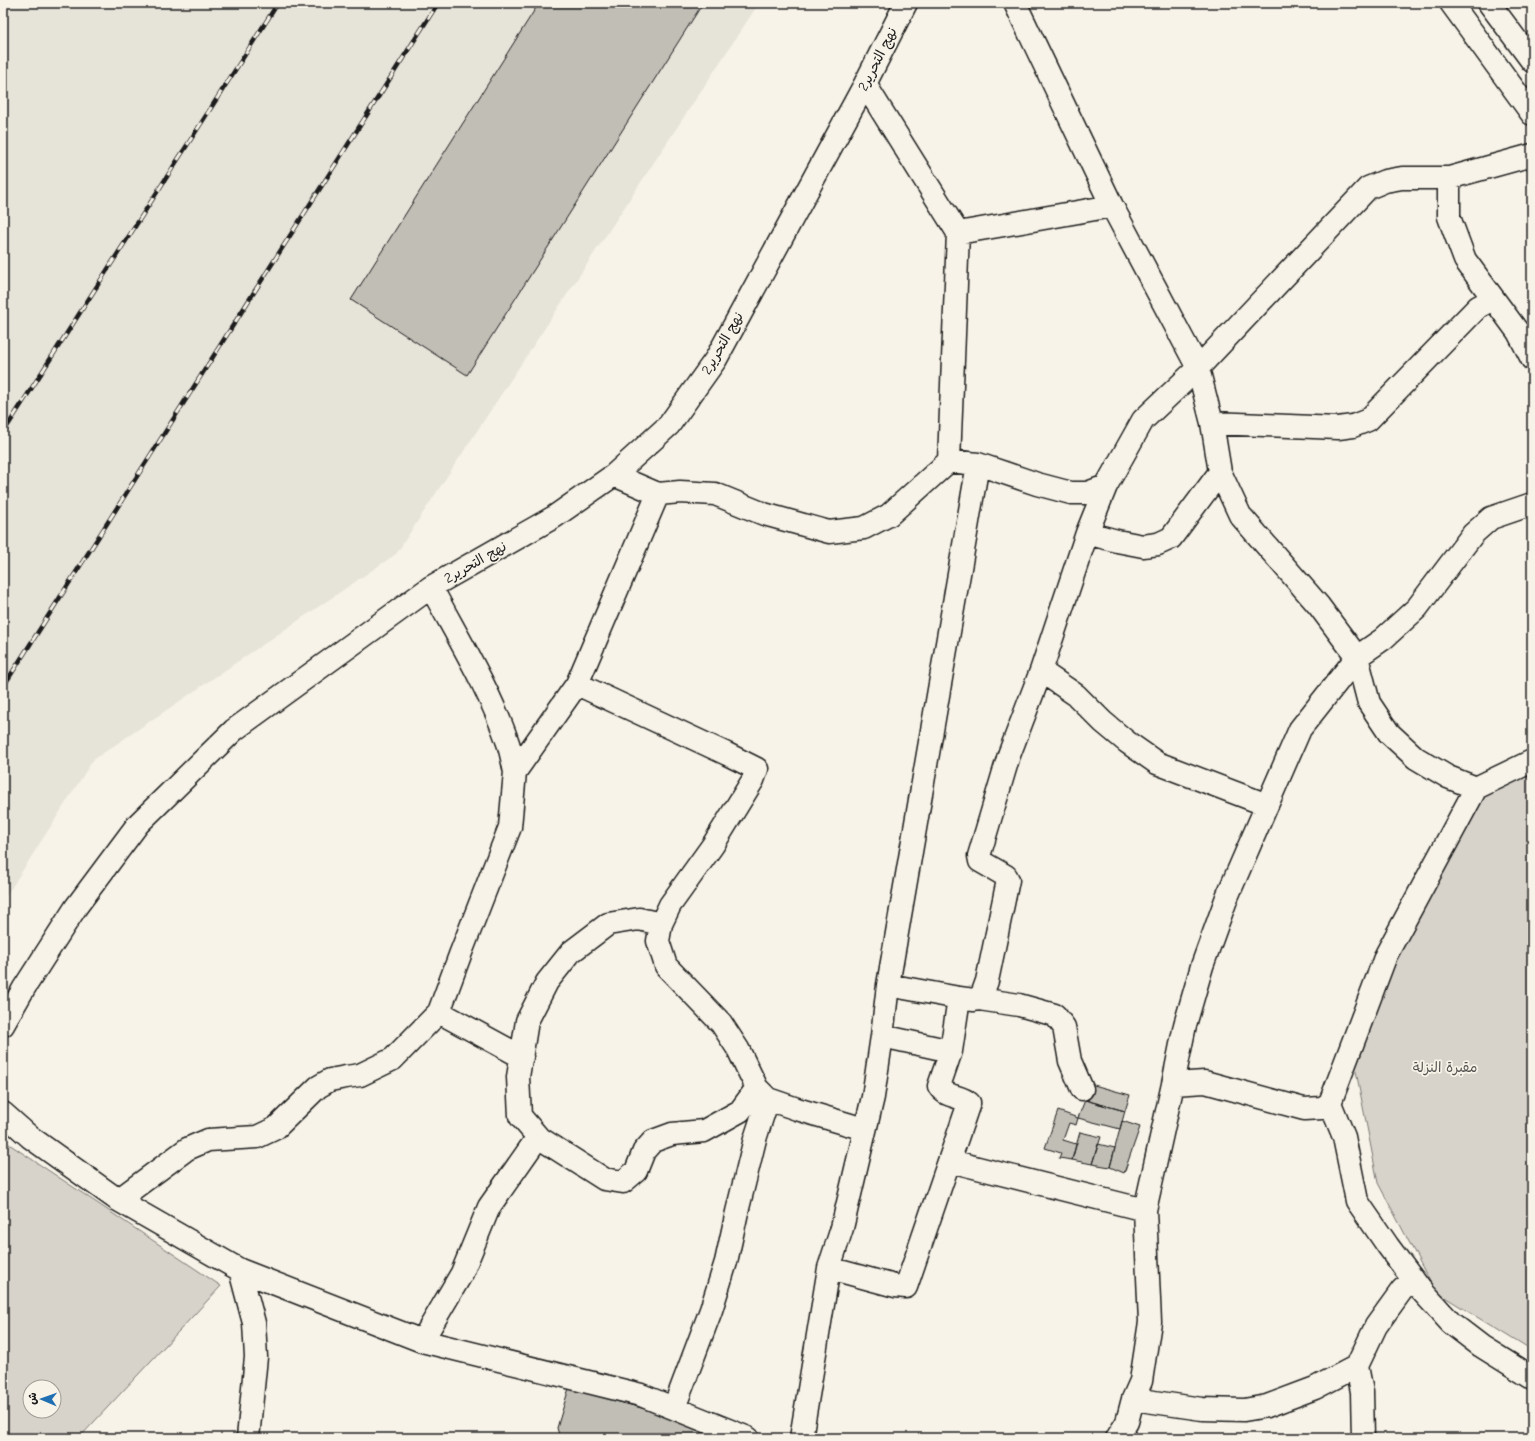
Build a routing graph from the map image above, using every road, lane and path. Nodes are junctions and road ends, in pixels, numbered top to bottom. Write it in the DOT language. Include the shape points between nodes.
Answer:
graph roads {
  1 [pos="906,3"];
  2 [pos="1015,3"];
  3 [pos="1451,3"];
  4 [pos="1489,3"];
  5 [pos="1532,61"];
  6 [pos="865,84"];
  7 [pos="1532,114"];
  8 [pos="1532,155"];
  9 [pos="1449,178"];
  10 [pos="1112,206"];
  11 [pos="958,232"];
  12 [pos="1493,299"];
  13 [pos="1525,331"];
  14 [pos="1532,359"];
  15 [pos="1198,368"];
  16 [pos="1212,423"];
  17 [pos="949,461"];
  18 [pos="978,464"];
  19 [pos="1220,472"];
  20 [pos="614,475"];
  21 [pos="1106,486"];
  22 [pos="658,494"];
  23 [pos="1532,504"];
  24 [pos="1087,533"];
  25 [pos="431,587"];
  26 [pos="1357,657"];
  27 [pos="1041,671"];
  28 [pos="577,684"];
  29 [pos="1532,761"];
  30 [pos="515,772"];
  31 [pos="1476,788"];
  32 [pos="1267,805"];
  33 [pos="662,924"];
  34 [pos="888,985"];
  35 [pos="969,998"];
  36 [pos="439,1012"];
  37 [pos="3,1025"];
  38 [pos="882,1036"];
  39 [pos="951,1051"];
  40 [pos="522,1057"];
  41 [pos="1173,1084"];
  42 [pos="1082,1089"];
  43 [pos="762,1093"];
  44 [pos="1330,1103"];
  45 [pos="3,1114"];
  46 [pos="864,1129"];
  47 [pos="538,1137"];
  48 [pos="950,1161"];
  49 [pos="118,1200"];
  50 [pos="1145,1210"];
  51 [pos="829,1268"];
  52 [pos="240,1270"];
  53 [pos="1413,1278"];
  54 [pos="422,1341"];
  55 [pos="1356,1366"];
  56 [pos="1532,1378"];
  57 [pos="1133,1399"];
  58 [pos="674,1408"];
  59 [pos="248,1438"];
  60 [pos="748,1438"];
  61 [pos="801,1438"];
  62 [pos="1118,1438"];
  63 [pos="1363,1438"];
  1 -- 6 [label="street, نهج التحرير2"];
  2 -- 10 [label="street"];
  3 -- 7 [label="street"];
  4 -- 5 [label="street"];
  6 -- 11 [label="street"];
  6 -- 20 [label="street, نهج التحرير2" via="716,359 669,425"];
  8 -- 9 [label="street"];
  9 -- 12 [label="street" via="1449,217 1465,260"];
  9 -- 15 [label="street" via="1402,178 1368,188"];
  10 -- 11 [label="street"];
  10 -- 15 [label="street"];
  11 -- 17 [label="street"];
  12 -- 13 [label="street"];
  12 -- 16 [label="street" via="1478,307 1368,420 1338,428"];
  13 -- 14 [label="street"];
  15 -- 16 [label="street"];
  15 -- 21 [label="street" via="1143,420"];
  16 -- 19 [label="street"];
  17 -- 18 [label="street"];
  17 -- 22 [label="street" via="890,515 864,528 829,532 764,514 715,494"];
  18 -- 21 [label="street" via="1071,493 1087,493"];
  18 -- 34 [label="street"];
  19 -- 24 [label="street" via="1171,538 1158,544 1143,546"];
  19 -- 26 [label="street" via="1240,515 1318,606"];
  20 -- 22 [label="street"];
  20 -- 25 [label="street, نهج التحرير2" via="554,516"];
  21 -- 24 [label="street"];
  22 -- 28 [label="street"];
  23 -- 26 [label="street" via="1491,518 1473,534 1417,608 1383,639"];
  24 -- 27 [label="street"];
  25 -- 30 [label="street" via="494,707"];
  25 -- 37 [label="street, نهج التحرير2" via="234,730 138,824 76,907"];
  26 -- 31 [label="street" via="1369,703 1389,732 1416,758 1448,777"];
  26 -- 32 [label="street" via="1300,729"];
  27 -- 32 [label="street" via="1076,695 1103,722 1157,763"];
  27 -- 35 [label="street" via="1009,755 979,856 980,861 1006,876 1008,880 983,992"];
  28 -- 30 [label="street"];
  28 -- 33 [label="street" via="733,756 757,770 713,845 670,905"];
  29 -- 31 [label="street"];
  30 -- 36 [label="street" via="510,827"];
  31 -- 44 [label="street" via="1386,954"];
  32 -- 41 [label="street" via="1227,897 1202,966 1185,1025"];
  33 -- 40 [label="street" via="639,919 608,924 571,952 547,982 527,1021"];
  33 -- 43 [label="street" via="658,941 666,966 721,1023"];
  34 -- 35 [label="street"];
  34 -- 38 [label="street"];
  35 -- 39 [label="street"];
  35 -- 42 [label="street" via="1027,1007 1055,1015 1064,1027 1070,1062"];
  36 -- 40 [label="street"];
  36 -- 49 [label="street" via="393,1059 360,1076 330,1080 318,1087 276,1128 257,1137 208,1140 188,1149"];
  38 -- 39 [label="street"];
  38 -- 46 [label="street"];
  39 -- 48 [label="street" via="939,1086 944,1093 969,1103"];
  40 -- 47 [label="street" via="518,1077 520,1116"];
  41 -- 44 [label="street" via="1205,1082 1304,1109 1322,1108"];
  41 -- 50 [label="street"];
  43 -- 46 [label="street" via="797,1109"];
  43 -- 47 [label="street" via="740,1111 704,1131 672,1134 653,1141 644,1151 636,1171 623,1182 604,1179"];
  43 -- 58 [label="street" via="755,1139 726,1262"];
  44 -- 53 [label="street" via="1344,1137 1358,1201"];
  45 -- 49 [label="street" via="30,1137"];
  46 -- 51 [label="street" via="842,1228"];
  47 -- 54 [label="street" via="489,1207 462,1273"];
  48 -- 50 [label="street"];
  48 -- 51 [label="street" via="906,1286 895,1286"];
  49 -- 52 [label="street"];
  50 -- 57 [label="street" via="1150,1322 1141,1381"];
  51 -- 61 [label="street"];
  52 -- 54 [label="street"];
  52 -- 59 [label="street" via="254,1323 256,1357"];
  53 -- 55 [label="street" via="1376,1326"];
  53 -- 56 [label="street" via="1451,1323 1481,1346"];
  54 -- 58 [label="street" via="641,1395"];
  55 -- 57 [label="street" via="1315,1388 1267,1406 1244,1410 1202,1408"];
  55 -- 63 [label="street" via="1362,1392"];
  57 -- 62 [label="street"];
  58 -- 60 [label="street"];
}
